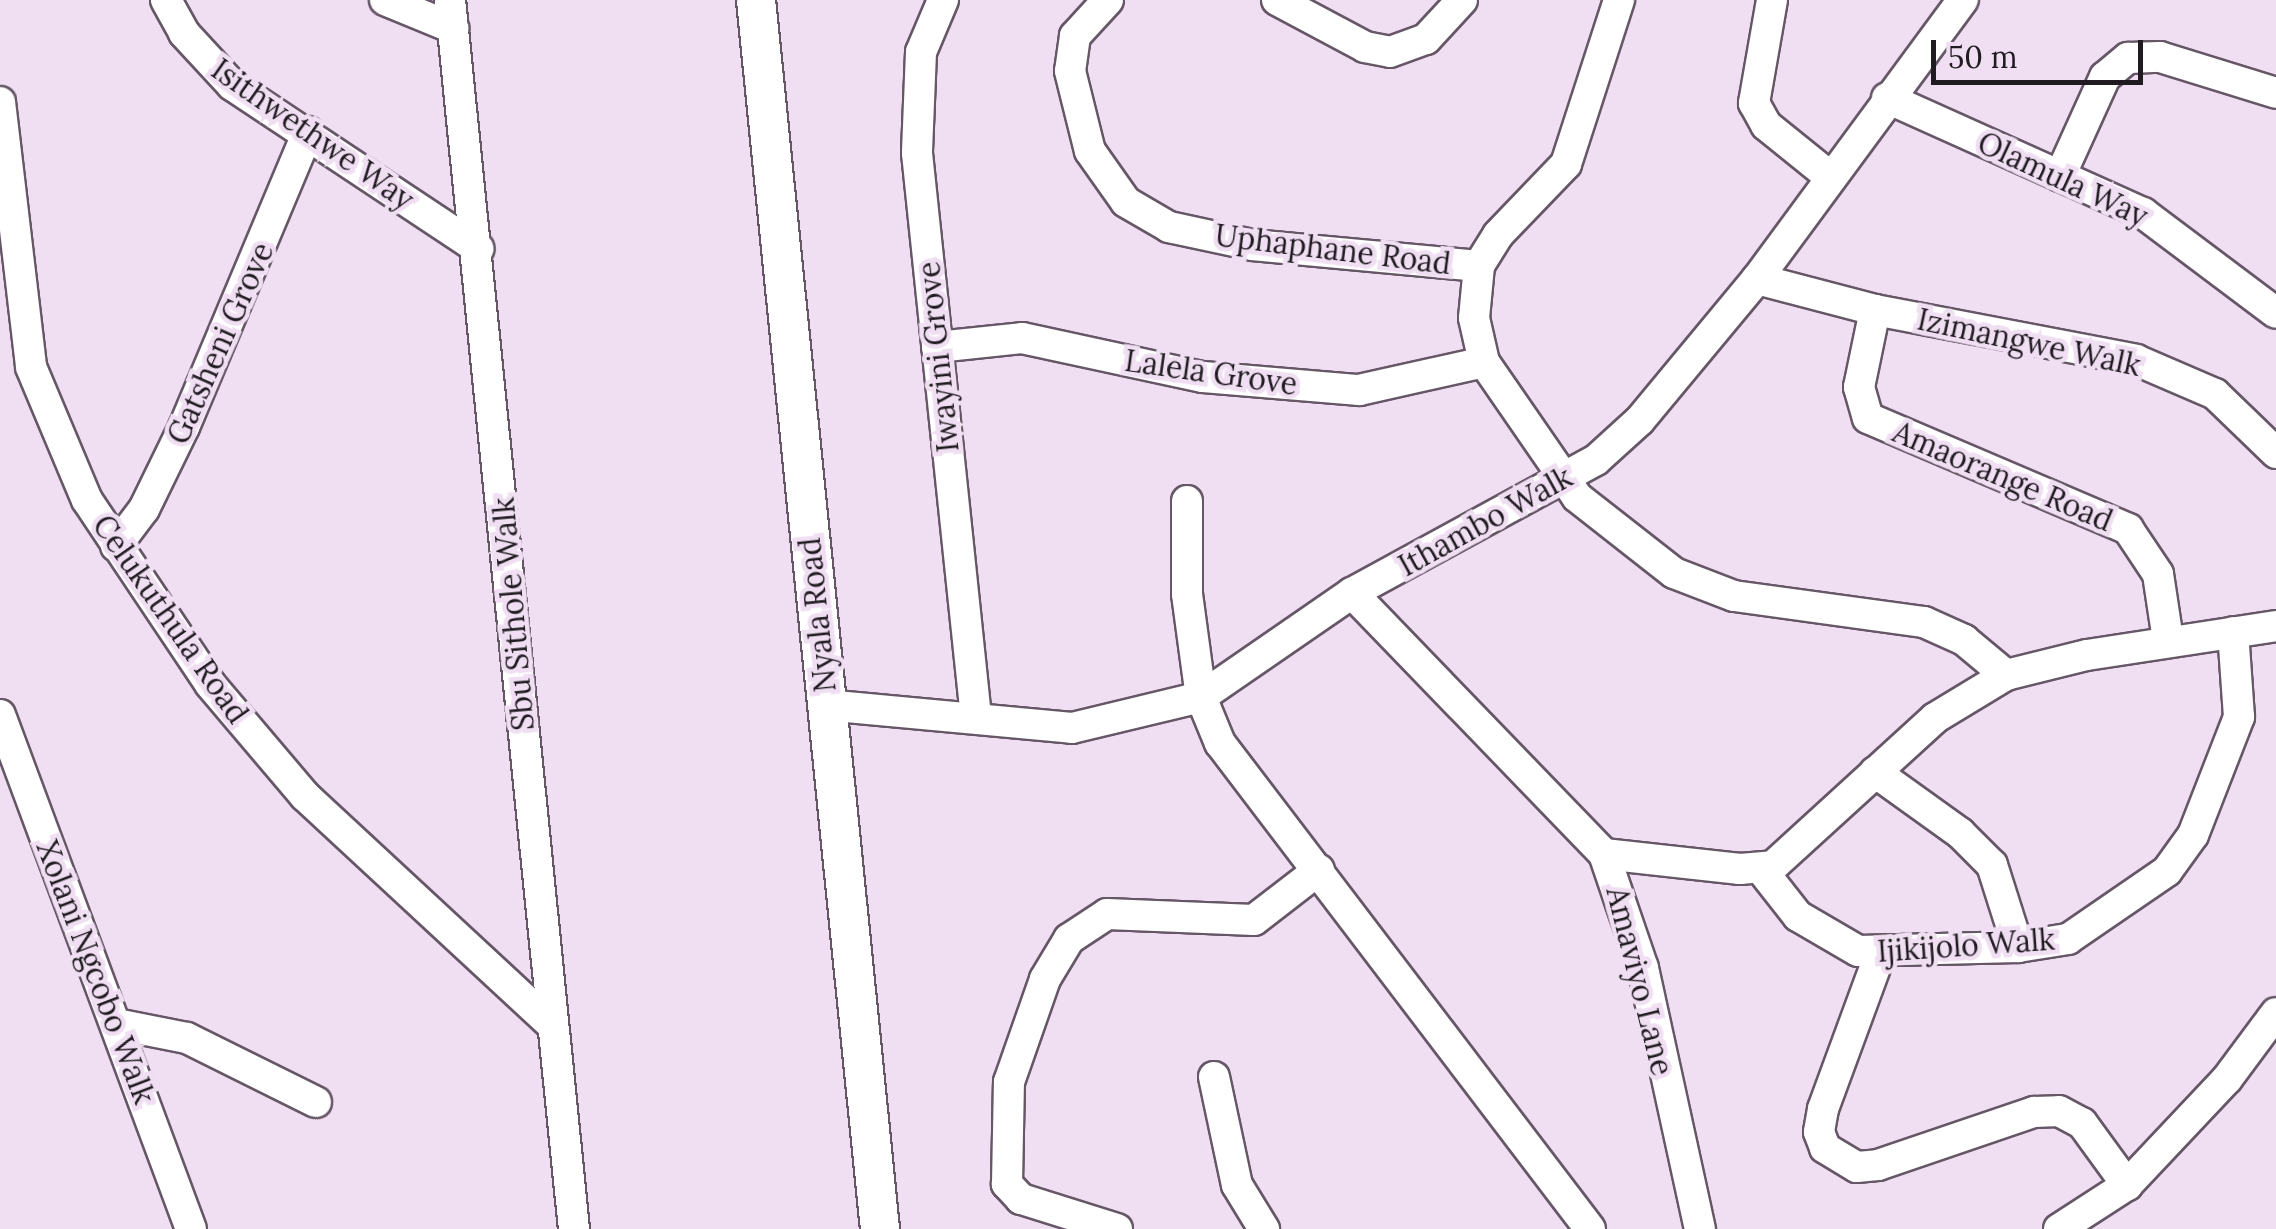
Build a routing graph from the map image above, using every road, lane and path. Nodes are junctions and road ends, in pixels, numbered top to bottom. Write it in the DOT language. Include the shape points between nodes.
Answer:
graph roads {
  1 [pos="166,0"];
  2 [pos="385,0"];
  3 [pos="756,0"];
  4 [pos="943,0"];
  5 [pos="1108,0"];
  6 [pos="1276,0"];
  7 [pos="1462,0"];
  8 [pos="1620,0"];
  9 [pos="1772,0"];
  10 [pos="1963,0"];
  11 [pos="451,14"];
  12 [pos="2276,93"];
  13 [pos="1887,98"];
  14 [pos="0,102"];
  15 [pos="308,132"];
  16 [pos="1828,175"];
  17 [pos="2060,176"];
  18 [pos="5,179"];
  19 [pos="480,249"];
  20 [pos="1479,266"];
  21 [pos="1757,278"];
  22 [pos="1876,310"];
  23 [pos="2276,314"];
  24 [pos="936,347"];
  25 [pos="1484,362"];
  26 [pos="2276,452"];
  27 [pos="1565,477"];
  28 [pos="1187,501"];
  29 [pos="116,546"];
  30 [pos="1352,594"];
  31 [pos="2276,626"];
  32 [pos="2233,632"];
  33 [pos="2168,640"];
  34 [pos="2006,674"];
  35 [pos="1201,697"];
  36 [pos="826,704"];
  37 [pos="0,716"];
  38 [pos="976,718"];
  39 [pos="1875,772"];
  40 [pos="1604,854"];
  41 [pos="1760,868"];
  42 [pos="1319,870"];
  43 [pos="2018,947"];
  44 [pos="1880,954"];
  45 [pos="2276,1013"];
  46 [pos="116,1024"];
  47 [pos="552,1025"];
  48 [pos="1214,1077"];
  49 [pos="316,1102"];
  50 [pos="2127,1184"];
  51 [pos="191,1229"];
  52 [pos="574,1229"];
  53 [pos="880,1229"];
  54 [pos="1117,1229"];
  55 [pos="1264,1229"];
  56 [pos="1590,1229"];
  57 [pos="1700,1229"];
  58 [pos="2058,1229"];
  1 -- 15 [label="street, Isithwethwe Way" via="208,64"];
  2 -- 11 [label="street"];
  3 -- 36 [label="street, Nyala Road"];
  4 -- 24 [label="street, Iwayini Grove" via="921,52 915,100"];
  5 -- 20 [label="street, Uphaphane Road" via="1075,36 1070,70 1090,151 1126,202 1169,227 1252,245"];
  6 -- 7 [label="street" via="1365,47 1390,52 1426,40"];
  8 -- 20 [label="street" via="1566,164 1498,234"];
  9 -- 16 [label="street" via="1754,103 1766,126"];
  10 -- 13 [label="street, Ithambo Walk"];
  11 -- 19 [label="street, Sbu Sithole Walk"];
  12 -- 17 [label="street" via="2160,57 2128,58 2105,76"];
  13 -- 16 [label="street, Ithambo Walk"];
  13 -- 17 [label="street, Olamula Way"];
  14 -- 18 [label="street, Celukuthula Road"];
  15 -- 19 [label="street, Isithwethwe Way"];
  15 -- 29 [label="street, Gatsheni Grove" via="184,428 144,509"];
  16 -- 21 [label="street, Ithambo Walk"];
  17 -- 23 [label="street, Olamula Way" via="2159,223"];
  18 -- 29 [label="street, Celukuthula Road" via="31,367 46,414"];
  19 -- 47 [label="street, Sbu Sithole Walk"];
  20 -- 25 [label="street" via="1474,318"];
  21 -- 22 [label="street, Izimangwe Walk"];
  21 -- 27 [label="street, Ithambo Walk" via="1640,420 1596,460"];
  22 -- 26 [label="street, Izimangwe Walk" via="2136,360 2215,394"];
  22 -- 33 [label="street, Amaorange Road" via="1859,387 1868,418 2128,529 2158,574"];
  24 -- 25 [label="street, Lalela Grove" via="1022,338 1203,377 1360,390"];
  24 -- 38 [label="street, Iwayini Grove"];
  25 -- 27 [label="street"];
  27 -- 30 [label="street, Ithambo Walk"];
  27 -- 34 [label="street" via="1604,523 1705,590 1924,622 1964,640"];
  28 -- 35 [label="street" via="1187,594"];
  29 -- 47 [label="street, Celukuthula Road" via="210,684 305,796"];
  30 -- 35 [label="street, Ithambo Walk"];
  30 -- 40 [label="street, Amaviyo Lane"];
  31 -- 32 [label="street"];
  32 -- 33 [label="street"];
  32 -- 43 [label="street, Ijikijolo Walk" via="2239,717 2194,836 2166,870 2068,939"];
  33 -- 34 [label="street"];
  34 -- 39 [label="street" via="1935,718"];
  35 -- 38 [label="street, Ithambo Walk" via="1086,726"];
  35 -- 42 [label="street" via="1220,742"];
  36 -- 38 [label="street, Ithambo Walk"];
  36 -- 53 [label="street, Nyala Road"];
  37 -- 46 [label="street, Xolani Ngcobo Walk"];
  39 -- 41 [label="street" via="1789,854"];
  39 -- 43 [label="street" via="1960,833 1992,865"];
  40 -- 41 [label="street"];
  40 -- 57 [label="street, Amaviyo Lane" via="1643,968"];
  41 -- 44 [label="street, Ijikijolo Walk" via="1819,932"];
  42 -- 54 [label="street" via="1254,920 1107,914 1069,939 1044,979 1010,1082 1007,1184 1021,1199"];
  42 -- 56 [label="street"];
  43 -- 44 [label="street, Ijikijolo Walk"];
  44 -- 50 [label="street" via="1824,1109 1819,1132 1825,1148 1857,1167 1878,1165 2034,1112 2060,1111 2082,1123"];
  45 -- 50 [label="street" via="2228,1079"];
  46 -- 49 [label="street" via="187,1038"];
  46 -- 51 [label="street, Xolani Ngcobo Walk"];
  47 -- 52 [label="street, Sbu Sithole Walk"];
  48 -- 55 [label="street" via="1237,1186"];
  50 -- 58 [label="street"];
}
